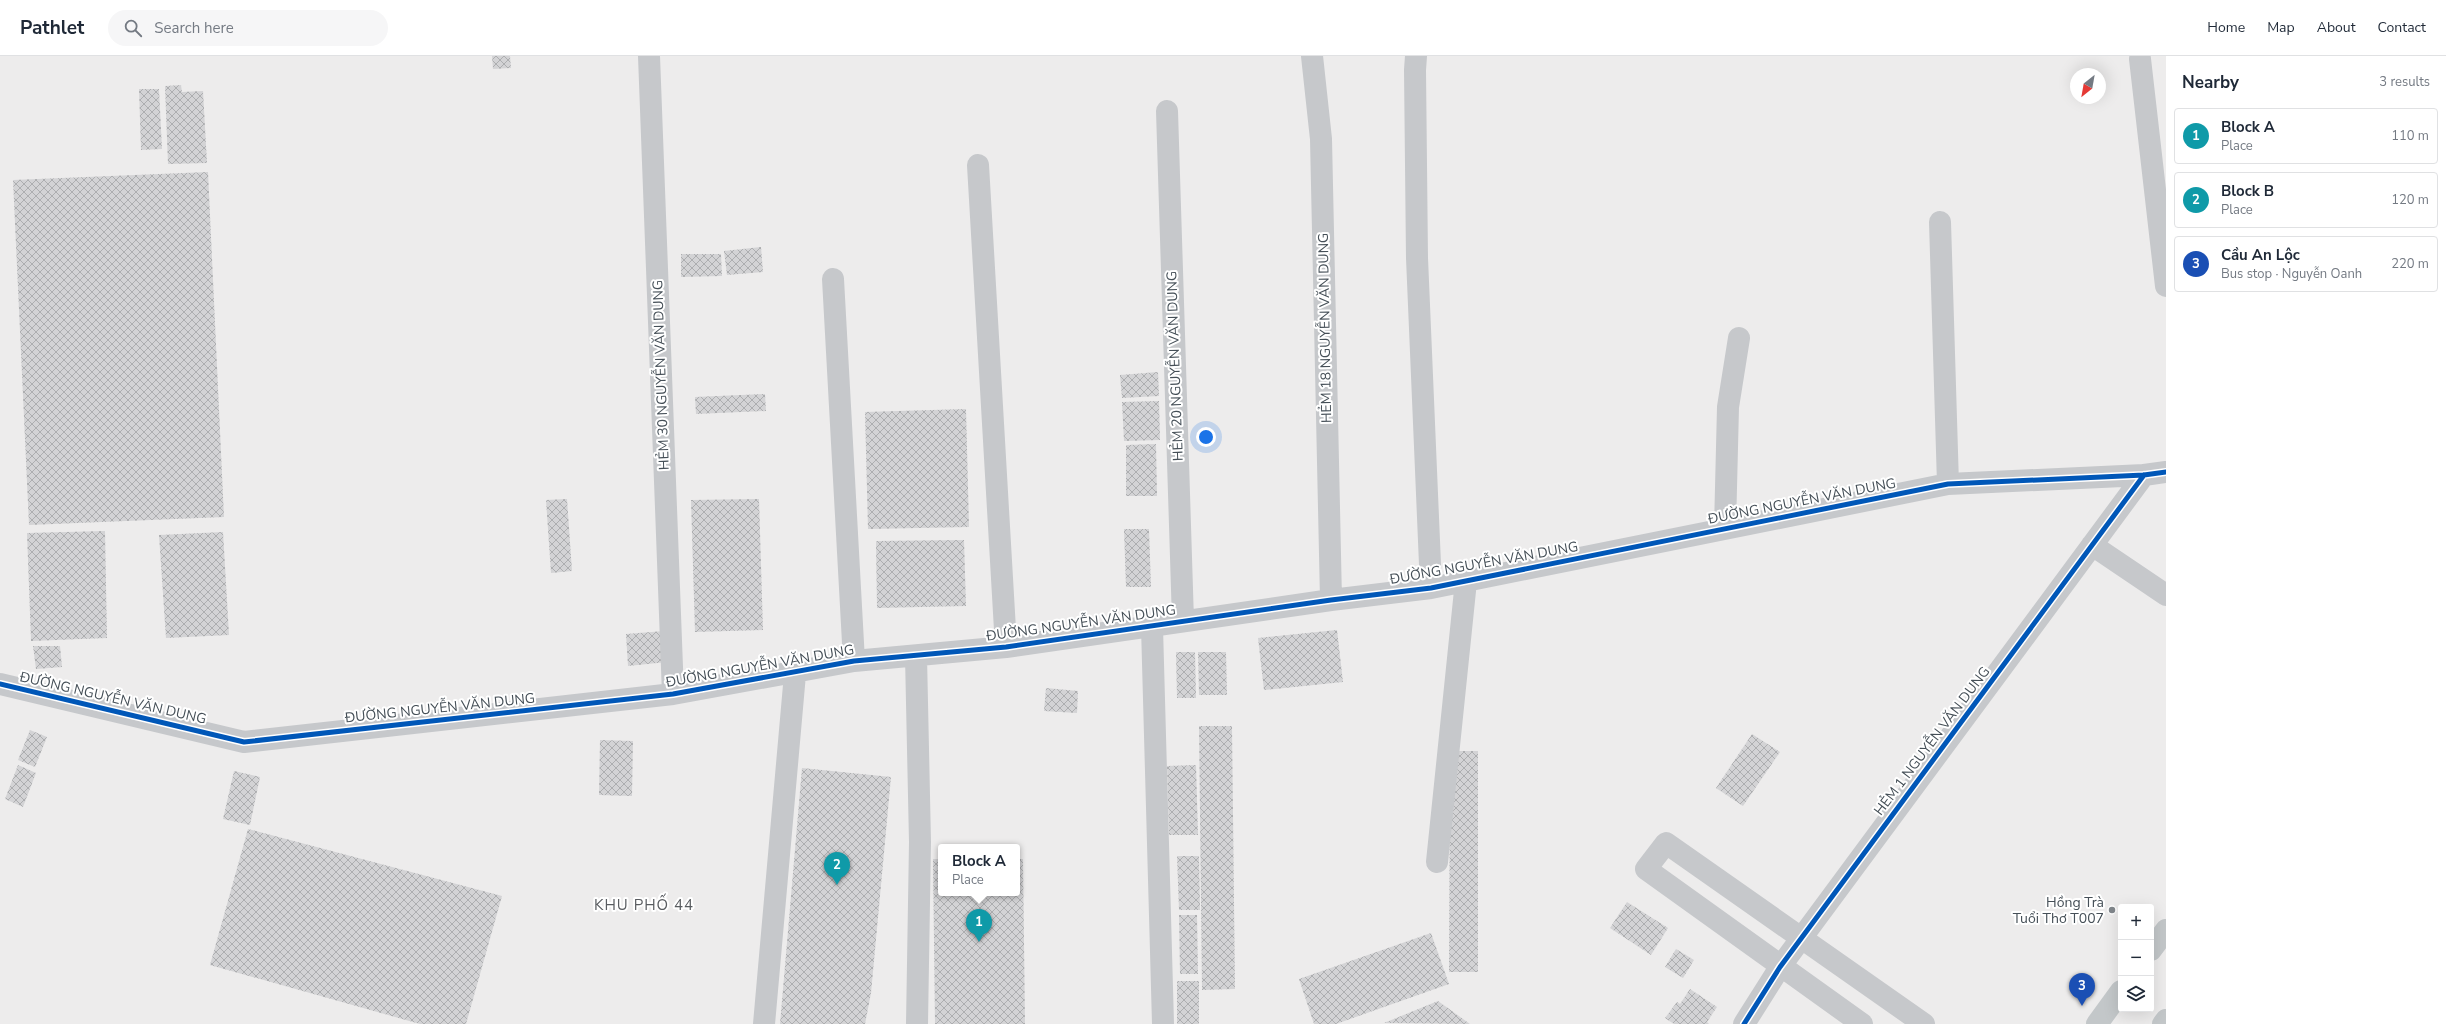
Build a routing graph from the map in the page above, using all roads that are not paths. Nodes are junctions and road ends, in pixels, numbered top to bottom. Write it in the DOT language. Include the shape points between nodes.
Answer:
graph roads {
  1 [pos="649,56"];
  2 [pos="1312,56"];
  3 [pos="1416,56"];
  4 [pos="2140,59"];
  5 [pos="1167,111"];
  6 [pos="978,165"];
  7 [pos="1940,222"];
  8 [pos="833,279"];
  9 [pos="2166,286"];
  10 [pos="1739,338"];
  11 [pos="2166,472"];
  12 [pos="2144,475"];
  13 [pos="1948,484"];
  14 [pos="1725,528"];
  15 [pos="2092,546"];
  16 [pos="1466,581"];
  17 [pos="1431,588"];
  18 [pos="2166,595"];
  19 [pos="1332,600"];
  20 [pos="1183,621"];
  21 [pos="1152,627"];
  22 [pos="1006,647"];
  23 [pos="916,656"];
  24 [pos="854,661"];
  25 [pos="795,674"];
  26 [pos="0,684"];
  27 [pos="673,694"];
  28 [pos="1437,862"];
  29 [pos="2166,930"];
  30 [pos="1801,938"];
  31 [pos="2154,946"];
  32 [pos="1780,967"];
  33 [pos="2118,995"];
  34 [pos="2166,1020"];
  35 [pos="764,1024"];
  36 [pos="917,1024"];
  37 [pos="1162,1024"];
  38 [pos="1744,1024"];
  39 [pos="1862,1024"];
  40 [pos="1924,1024"];
  41 [pos="2097,1024"];
  42 [pos="2163,1024"];
  1 -- 27 [label="street, HẺM 30 NGUYỄN VĂN DUNG"];
  2 -- 19 [label="street, HẺM 18 NGUYỄN VĂN DUNG" via="1321,138"];
  3 -- 17 [label="street" via="1414,70 1417,258"];
  4 -- 9 [label="street"];
  5 -- 20 [label="street, HẺM 20 NGUYỄN VĂN DUNG"];
  6 -- 22 [label="street"];
  7 -- 13 [label="street"];
  8 -- 24 [label="street"];
  10 -- 14 [label="street" via="1728,407"];
  11 -- 12 [label="street, ĐƯỜNG NGUYỄN VĂN DUNG"];
  12 -- 13 [label="street, ĐƯỜNG NGUYỄN VĂN DUNG"];
  12 -- 15 [label="street, HẺM 1 NGUYỄN VĂN DUNG"];
  13 -- 14 [label="street, ĐƯỜNG NGUYỄN VĂN DUNG"];
  14 -- 16 [label="street, ĐƯỜNG NGUYỄN VĂN DUNG"];
  15 -- 18 [label="street"];
  15 -- 30 [label="street, HẺM 1 NGUYỄN VĂN DUNG"];
  16 -- 17 [label="street, ĐƯỜNG NGUYỄN VĂN DUNG"];
  16 -- 28 [label="street"];
  17 -- 19 [label="street, ĐƯỜNG NGUYỄN VĂN DUNG"];
  19 -- 20 [label="street, ĐƯỜNG NGUYỄN VĂN DUNG"];
  20 -- 21 [label="street, ĐƯỜNG NGUYỄN VĂN DUNG"];
  21 -- 22 [label="street, ĐƯỜNG NGUYỄN VĂN DUNG"];
  21 -- 37 [label="street"];
  22 -- 23 [label="street, ĐƯỜNG NGUYỄN VĂN DUNG"];
  23 -- 24 [label="street, ĐƯỜNG NGUYỄN VĂN DUNG"];
  23 -- 36 [label="street" via="920,842"];
  24 -- 25 [label="street, ĐƯỜNG NGUYỄN VĂN DUNG"];
  25 -- 27 [label="street, ĐƯỜNG NGUYỄN VĂN DUNG"];
  25 -- 35 [label="street"];
  26 -- 27 [label="street, ĐƯỜNG NGUYỄN VĂN DUNG" via="244,742"];
  29 -- 31 [label="main road"];
  30 -- 32 [label="street, HẺM 1 NGUYỄN VĂN DUNG"];
  30 -- 32 [label="street" via="1666,843 1646,868"];
  30 -- 40 [label="street"];
  32 -- 38 [label="street, HẺM 1 NGUYỄN VĂN DUNG"];
  32 -- 39 [label="street"];
  33 -- 41 [label="main road"];
  34 -- 42 [label="main road"];
}
